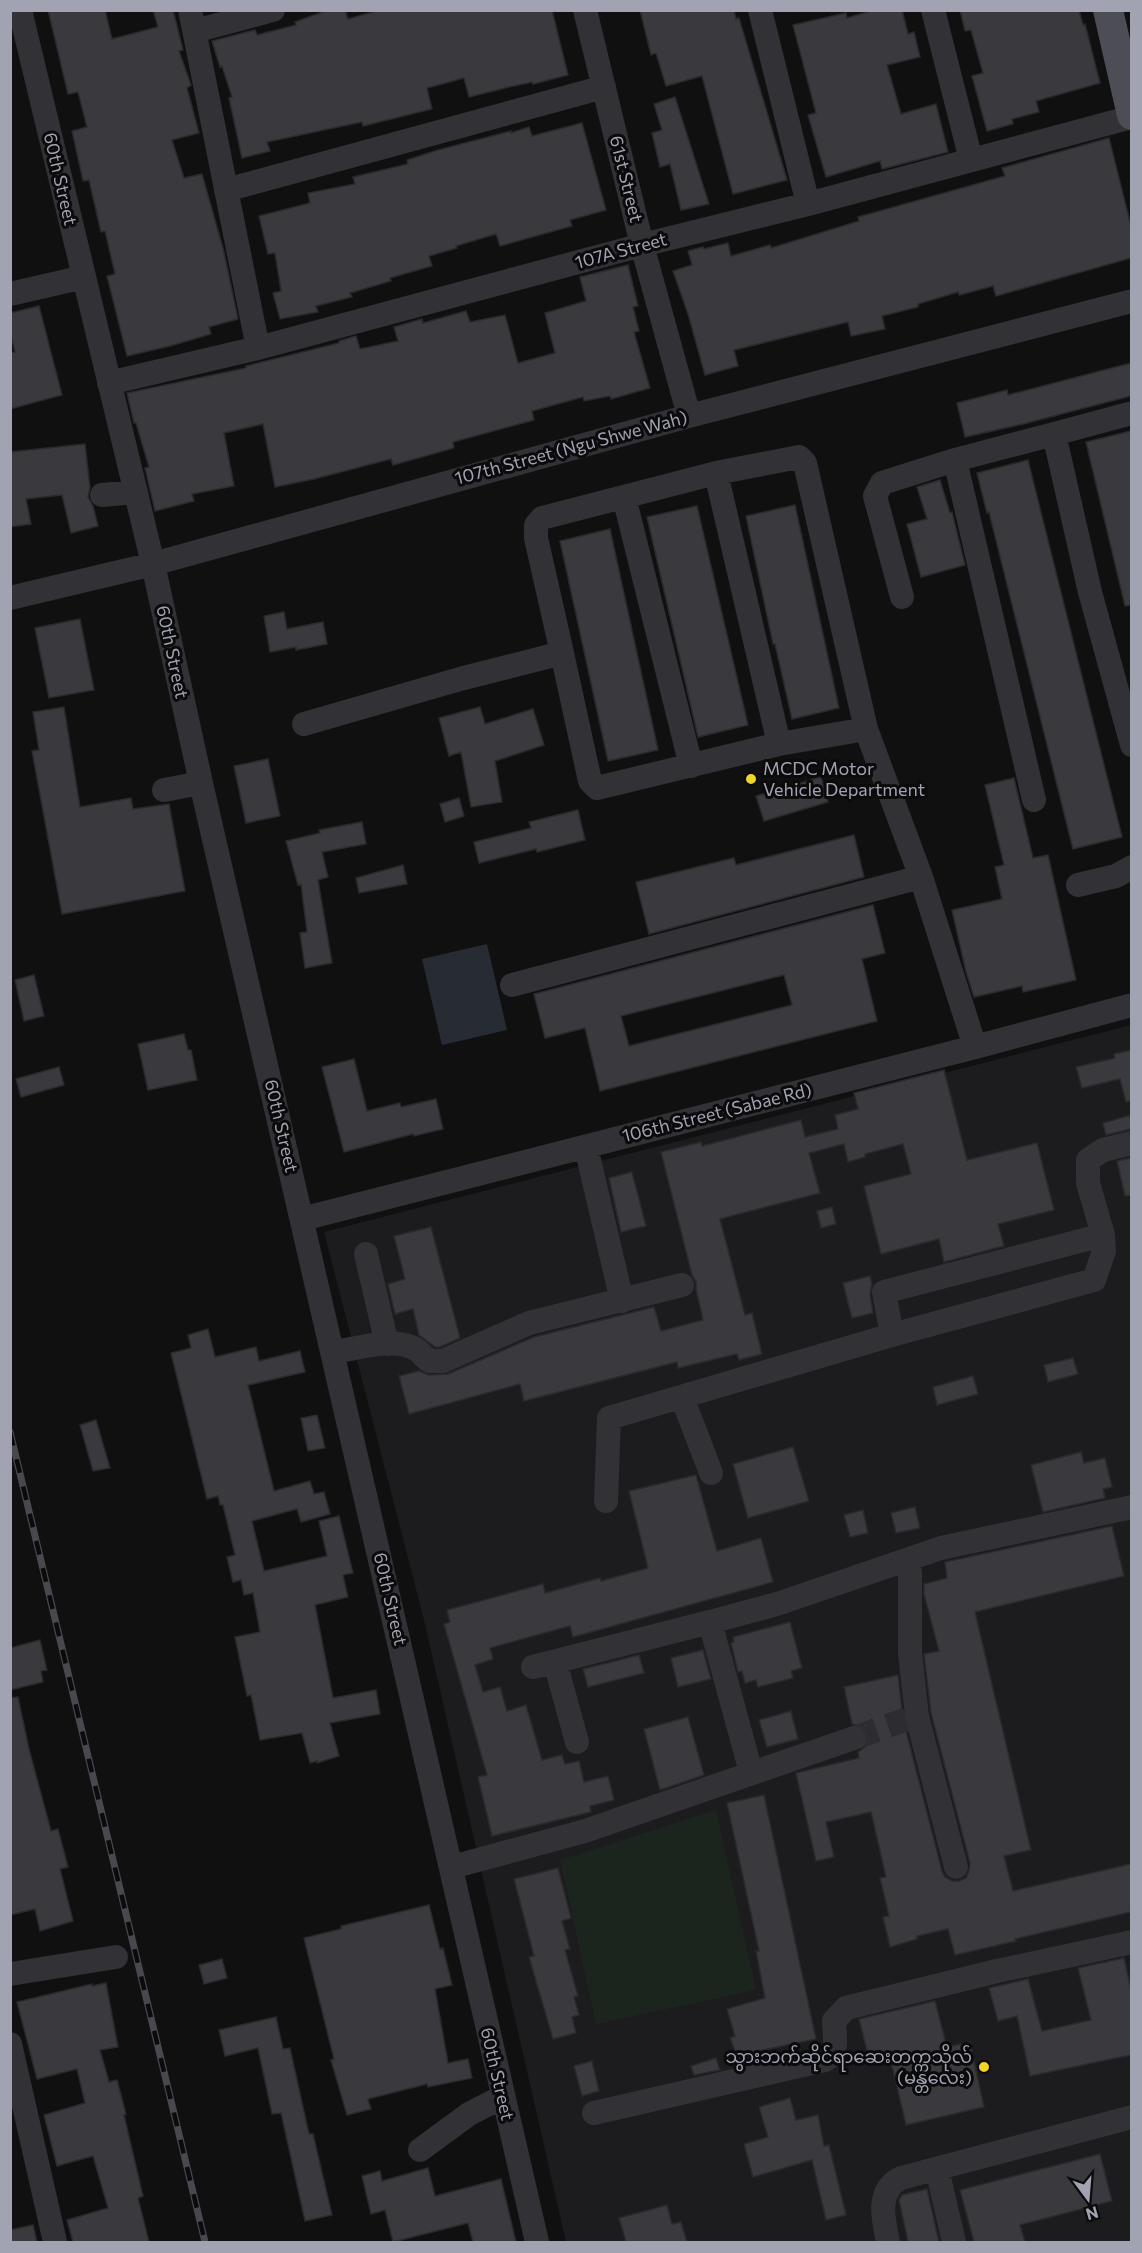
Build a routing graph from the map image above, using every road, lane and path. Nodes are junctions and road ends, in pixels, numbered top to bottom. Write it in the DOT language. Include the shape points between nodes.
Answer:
graph roads {
  1 [pos="20,10"];
  2 [pos="273,10"];
  3 [pos="585,10"];
  4 [pos="760,10"];
  5 [pos="933,10"];
  6 [pos="1108,10"];
  7 [pos="193,21"];
  8 [pos="604,87"];
  9 [pos="1131,116"];
  10 [pos="971,160"];
  11 [pos="226,190"];
  12 [pos="808,204"];
  13 [pos="642,245"];
  14 [pos="84,277"];
  15 [pos="10,294"];
  16 [pos="1131,301"];
  17 [pos="258,348"];
  18 [pos="110,383"];
  19 [pos="1131,413"];
  20 [pos="689,416"];
  21 [pos="1054,434"];
  22 [pos="955,460"];
  23 [pos="716,473"];
  24 [pos="136,492"];
  25 [pos="102,495"];
  26 [pos="624,497"];
  27 [pos="153,564"];
  28 [pos="902,597"];
  29 [pos="10,598"];
  30 [pos="562,653"];
  31 [pos="303,724"];
  32 [pos="866,729"];
  33 [pos="779,744"];
  34 [pos="1131,745"];
  35 [pos="691,766"];
  36 [pos="201,783"];
  37 [pos="164,790"];
  38 [pos="1034,800"];
  39 [pos="1131,867"];
  40 [pos="921,877"];
  41 [pos="1078,885"];
  42 [pos="512,986"];
  43 [pos="1131,1005"];
  44 [pos="975,1047"];
  45 [pos="1131,1143"];
  46 [pos="586,1147"];
  47 [pos="302,1220"];
  48 [pos="1103,1235"];
  49 [pos="366,1254"];
  50 [pos="682,1284"];
  51 [pos="622,1301"];
  52 [pos="892,1335"];
  53 [pos="387,1344"];
  54 [pos="333,1352"];
  55 [pos="682,1397"];
  56 [pos="711,1473"];
  57 [pos="606,1501"];
  58 [pos="1131,1507"];
  59 [pos="906,1560"];
  60 [pos="710,1622"];
  61 [pos="854,1737"];
  62 [pos="577,1742"];
  63 [pos="752,1772"];
  64 [pos="452,1867"];
  65 [pos="956,1867"];
  66 [pos="1131,1942"];
  67 [pos="116,1957"];
  68 [pos="10,1974"];
  69 [pos="10,2044"];
  70 [pos="502,2097"];
  71 [pos="594,2113"];
  72 [pos="1131,2118"];
  73 [pos="420,2150"];
  74 [pos="937,2169"];
  75 [pos="55,2242"];
  76 [pos="537,2242"];
  77 [pos="888,2242"];
  78 [pos="954,2242"];
  1 -- 14 [label="street, 60th Street"];
  2 -- 7 [label="street"];
  3 -- 8 [label="street, 61st Street"];
  4 -- 12 [label="street"];
  5 -- 10 [label="street"];
  6 -- 9 [label="main road"];
  7 -- 11 [label="street"];
  8 -- 11 [label="street"];
  8 -- 13 [label="street, 61st Street"];
  9 -- 10 [label="street, 107A Street"];
  10 -- 12 [label="street, 107A Street"];
  11 -- 17 [label="street"];
  12 -- 13 [label="street, 107A Street"];
  13 -- 17 [label="street, 107A Street"];
  13 -- 20 [label="street, 61st Street"];
  14 -- 15 [label="street"];
  14 -- 18 [label="street, 60th Street"];
  16 -- 20 [label="street, 107th Street (Ngu Shwe Wah)"];
  17 -- 18 [label="street, 107A Street"];
  18 -- 24 [label="street, 60th Street"];
  19 -- 21 [label="street"];
  20 -- 27 [label="street, 107th Street (Ngu Shwe Wah)"];
  21 -- 22 [label="street"];
  21 -- 34 [label="street" via="1090,592"];
  22 -- 28 [label="street" via="882,483 875,496"];
  22 -- 38 [label="street"];
  23 -- 26 [label="street"];
  23 -- 32 [label="street" via="786,458 799,457 805,463"];
  23 -- 33 [label="street"];
  24 -- 25 [label="street"];
  24 -- 27 [label="street, 60th Street"];
  26 -- 30 [label="street" via="556,513 536,525"];
  26 -- 35 [label="street"];
  27 -- 29 [label="street, 107th Street (Ngu Shwe Wah)"];
  27 -- 36 [label="street, 60th Street"];
  30 -- 31 [label="street"];
  30 -- 35 [label="street" via="590,781 597,788"];
  32 -- 33 [label="street"];
  32 -- 40 [label="street"];
  33 -- 35 [label="street"];
  36 -- 37 [label="street"];
  36 -- 47 [label="street, 60th Street"];
  39 -- 41 [label="street" via="1116,876"];
  40 -- 42 [label="street"];
  40 -- 44 [label="street"];
  43 -- 44 [label="street, 106th Street (Sabae Rd)"];
  44 -- 46 [label="street, 106th Street (Sabae Rd)"];
  45 -- 48 [label="street" via="1103,1150 1088,1160 1088,1183"];
  46 -- 47 [label="street, 106th Street (Sabae Rd)"];
  46 -- 51 [label="street"];
  47 -- 54 [label="street, 60th Street"];
  48 -- 52 [label="street" via="1104,1251 1094,1280"];
  48 -- 52 [label="street" via="884,1292"];
  49 -- 53 [label="street"];
  50 -- 51 [label="street"];
  51 -- 53 [label="street" via="530,1323 443,1361 429,1361 416,1349"];
  52 -- 55 [label="street"];
  53 -- 54 [label="street"];
  54 -- 64 [label="street, 60th Street"];
  55 -- 56 [label="street"];
  55 -- 57 [label="street" via="609,1418"];
  58 -- 59 [label="street" via="941,1548"];
  59 -- 60 [label="street" via="777,1604"];
  59 -- 65 [label="street" via="910,1572 912,1718"];
  60 -- 62 [label="street" via="544,1664"];
  60 -- 63 [label="street"];
  61 -- 63 [label="street"];
  63 -- 64 [label="street" via="585,1831"];
  64 -- 70 [label="street, 60th Street"];
  66 -- 71 [label="street" via="846,2008 834,2021 836,2049 825,2060"];
  67 -- 68 [label="street"];
  69 -- 75 [label="street"];
  70 -- 73 [label="street" via="469,2114"];
  70 -- 76 [label="street, 60th Street"];
  72 -- 74 [label="street"];
  74 -- 77 [label="street" via="890,2183 884,2197 883,2222"];
  74 -- 78 [label="street"];
}
